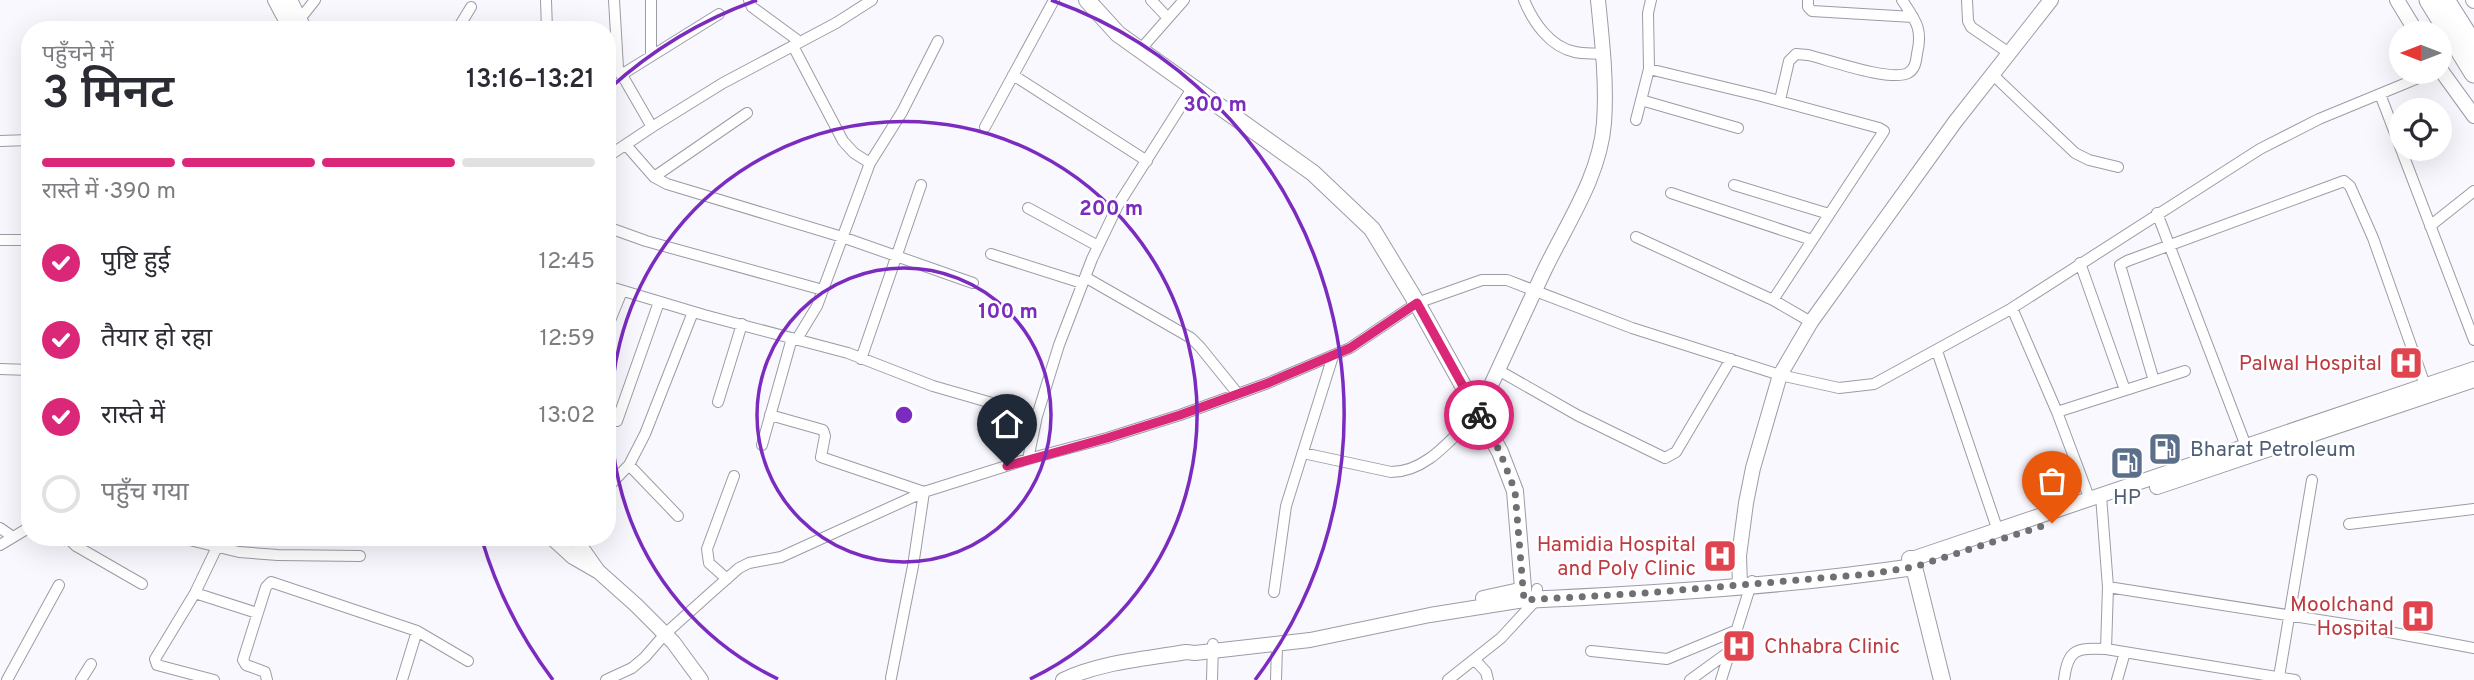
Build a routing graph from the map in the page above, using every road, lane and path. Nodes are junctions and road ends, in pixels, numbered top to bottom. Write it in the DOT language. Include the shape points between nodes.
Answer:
graph roads {
  1 [pos="275,0"];
  2 [pos="289,0"];
  3 [pos="315,0"];
  4 [pos="546,0"];
  5 [pos="614,0"];
  6 [pos="651,0"];
  7 [pos="749,0"];
  8 [pos="872,0"];
  9 [pos="1054,0"];
  10 [pos="1087,0"];
  11 [pos="1151,0"];
  12 [pos="1184,0"];
  13 [pos="1524,0"];
  14 [pos="1598,0"];
  15 [pos="1651,0"];
  16 [pos="1808,0"];
  17 [pos="1902,0"];
  18 [pos="1967,0"];
  19 [pos="2051,0"];
  20 [pos="2397,0"];
  21 [pos="2418,0"];
  22 [pos="2429,0"];
  23 [pos="2445,0"];
  24 [pos="2457,0"];
  25 [pos="471,7"];
  26 [pos="719,14"];
  27 [pos="1168,18"];
  28 [pos="1913,18"];
  29 [pos="294,21"];
  30 [pos="297,21"];
  31 [pos="302,21"];
  32 [pos="462,21"];
  33 [pos="547,21"];
  34 [pos="615,21"];
  35 [pos="2410,21"];
  36 [pos="2431,21"];
  37 [pos="2474,27"];
  38 [pos="616,34"];
  39 [pos="938,41"];
  40 [pos="797,44"];
  41 [pos="2474,46"];
  42 [pos="1140,50"];
  43 [pos="2009,53"];
  44 [pos="2452,53"];
  45 [pos="1603,54"];
  46 [pos="651,56"];
  47 [pos="1649,69"];
  48 [pos="2474,73"];
  49 [pos="1993,74"];
  50 [pos="621,75"];
  51 [pos="1013,75"];
  52 [pos="2404,84"];
  53 [pos="2451,84"];
  54 [pos="1193,88"];
  55 [pos="2474,88"];
  56 [pos="2380,94"];
  57 [pos="1641,100"];
  58 [pos="1780,100"];
  59 [pos="747,113"];
  60 [pos="2474,116"];
  61 [pos="1636,120"];
  62 [pos="652,127"];
  63 [pos="985,127"];
  64 [pos="1738,128"];
  65 [pos="21,140"];
  66 [pos="0,141"];
  67 [pos="626,145"];
  68 [pos="616,151"];
  69 [pos="1147,161"];
  70 [pos="870,163"];
  71 [pos="2118,167"];
  72 [pos="654,177"];
  73 [pos="921,185"];
  74 [pos="1734,185"];
  75 [pos="2474,191"];
  76 [pos="1671,193"];
  77 [pos="1028,208"];
  78 [pos="1829,214"];
  79 [pos="2157,214"];
  80 [pos="2430,226"];
  81 [pos="616,229"];
  82 [pos="842,237"];
  83 [pos="1636,237"];
  84 [pos="0,240"];
  85 [pos="21,240"];
  86 [pos="1812,240"];
  87 [pos="2170,245"];
  88 [pos="1098,246"];
  89 [pos="991,254"];
  90 [pos="897,256"];
  91 [pos="2080,263"];
  92 [pos="1083,280"];
  93 [pos="973,283"];
  94 [pos="616,289"];
  95 [pos="823,290"];
  96 [pos="1536,290"];
  97 [pos="622,291"];
  98 [pos="1773,300"];
  99 [pos="659,302"];
  100 [pos="1417,303"];
  101 [pos="616,306"];
  102 [pos="2012,308"];
  103 [pos="693,312"];
  104 [pos="1811,322"];
  105 [pos="742,324"];
  106 [pos="794,338"];
  107 [pos="2474,340"];
  108 [pos="1937,351"];
  109 [pos="1334,356"];
  110 [pos="861,359"];
  111 [pos="1731,359"];
  112 [pos="0,369"];
  113 [pos="2474,369"];
  114 [pos="21,370"];
  115 [pos="1498,370"];
  116 [pos="2185,371"];
  117 [pos="1780,375"];
  118 [pos="2474,380"];
  119 [pos="2154,381"];
  120 [pos="2425,385"];
  121 [pos="2126,390"];
  122 [pos="1238,394"];
  123 [pos="718,402"];
  124 [pos="2057,412"];
  125 [pos="1478,413"];
  126 [pos="770,415"];
  127 [pos="1037,416"];
  128 [pos="617,421"];
  129 [pos="762,445"];
  130 [pos="2246,446"];
  131 [pos="1303,453"];
  132 [pos="1028,459"];
  133 [pos="629,465"];
  134 [pos="734,476"];
  135 [pos="616,479"];
  136 [pos="2312,480"];
  137 [pos="924,492"];
  138 [pos="2098,500"];
  139 [pos="2474,509"];
  140 [pos="678,516"];
  141 [pos="2348,524"];
  142 [pos="0,528"];
  143 [pos="1998,531"];
  144 [pos="21,532"];
  145 [pos="13,537"];
  146 [pos="0,545"];
  147 [pos="76,546"];
  148 [pos="213,546"];
  149 [pos="561,546"];
  150 [pos="580,546"];
  151 [pos="217,547"];
  152 [pos="359,556"];
  153 [pos="1913,563"];
  154 [pos="599,572"];
  155 [pos="727,579"];
  156 [pos="1746,582"];
  157 [pos="59,584"];
  158 [pos="142,584"];
  159 [pos="2108,587"];
  160 [pos="1274,592"];
  161 [pos="194,593"];
  162 [pos="1530,595"];
  163 [pos="257,613"];
  164 [pos="2290,617"];
  165 [pos="1737,630"];
  166 [pos="417,631"];
  167 [pos="665,634"];
  168 [pos="1277,645"];
  169 [pos="1213,648"];
  170 [pos="2474,648"];
  171 [pos="2106,649"];
  172 [pos="1591,651"];
  173 [pos="1730,651"];
  174 [pos="2125,652"];
  175 [pos="1475,660"];
  176 [pos="468,661"];
  177 [pos="91,664"];
  178 [pos="1093,670"];
  179 [pos="2279,677"];
  180 [pos="891,678"];
  181 [pos="7,680"];
  182 [pos="81,680"];
  183 [pos="214,680"];
  184 [pos="268,680"];
  185 [pos="402,680"];
  186 [pos="606,680"];
  187 [pos="701,680"];
  188 [pos="1063,680"];
  189 [pos="1077,680"];
  190 [pos="1212,680"];
  191 [pos="1276,680"];
  192 [pos="1448,680"];
  193 [pos="1488,680"];
  194 [pos="1690,680"];
  195 [pos="1721,680"];
  196 [pos="1942,680"];
  197 [pos="2064,680"];
  198 [pos="2117,680"];
  199 [pos="2295,680"];
  1 -- 29 [label="street"];
  2 -- 30 [label="street"];
  3 -- 31 [label="street"];
  4 -- 33 [label="street"];
  5 -- 34 [label="street"];
  6 -- 46 [label="street"];
  7 -- 40 [label="street"];
  8 -- 40 [label="street"];
  9 -- 51 [label="street"];
  10 -- 42 [label="main road"];
  11 -- 27 [label="street"];
  12 -- 27 [label="street"];
  13 -- 45 [label="street" via="1544,33 1560,46"];
  14 -- 45 [label="street"];
  15 -- 47 [label="street"];
  16 -- 28 [label="street" via="1812,11"];
  17 -- 28 [label="street"];
  18 -- 43 [label="street" via="1971,27"];
  19 -- 43 [label="street"];
  20 -- 35 [label="street"];
  21 -- 36 [label="highway"];
  22 -- 48 [label="highway"];
  23 -- 41 [label="highway"];
  24 -- 37 [label="highway"];
  25 -- 32 [label="street"];
  26 -- 46 [label="street"];
  27 -- 42 [label="street"];
  28 -- 58 [label="street" via="1920,34 1912,71 1883,74 1796,54 1789,61"];
  38 -- 50 [label="street"];
  39 -- 70 [label="street"];
  40 -- 62 [label="street"];
  40 -- 70 [label="street" via="844,141"];
  42 -- 54 [label="main road"];
  43 -- 49 [label="street"];
  44 -- 55 [label="highway"];
  45 -- 96 [label="street" via="1604,124 1598,155"];
  46 -- 50 [label="street"];
  47 -- 57 [label="street"];
  47 -- 58 [label="street"];
  49 -- 71 [label="street" via="2075,153"];
  49 -- 104 [label="street"];
  50 -- 62 [label="street"];
  51 -- 63 [label="street"];
  51 -- 69 [label="street"];
  52 -- 56 [label="street"];
  53 -- 60 [label="street"];
  54 -- 69 [label="street"];
  54 -- 100 [label="main road" via="1314,173 1372,229"];
  56 -- 79 [label="street" via="2260,149"];
  56 -- 80 [label="street"];
  57 -- 61 [label="street"];
  57 -- 64 [label="street"];
  58 -- 78 [label="street" via="1884,131"];
  59 -- 72 [label="street"];
  62 -- 67 [label="street"];
  65 -- 66 [label="street"];
  67 -- 68 [label="street"];
  67 -- 72 [label="street"];
  69 -- 88 [label="street"];
  70 -- 82 [label="street"];
  72 -- 82 [label="street"];
  73 -- 90 [label="street"];
  74 -- 78 [label="street"];
  75 -- 80 [label="street"];
  76 -- 86 [label="street"];
  77 -- 88 [label="street"];
  78 -- 86 [label="street"];
  79 -- 87 [label="street"];
  79 -- 91 [label="street"];
  80 -- 107 [label="street"];
  81 -- 95 [label="street"];
  82 -- 90 [label="street"];
  82 -- 95 [label="street"];
  83 -- 98 [label="street"];
  84 -- 85 [label="street"];
  86 -- 98 [label="street"];
  87 -- 119 [label="street" via="2119,268"];
  87 -- 120 [label="street" via="2346,182 2373,238"];
  87 -- 130 [label="street"];
  88 -- 92 [label="street"];
  89 -- 92 [label="street"];
  90 -- 93 [label="street"];
  90 -- 110 [label="street"];
  91 -- 102 [label="street"];
  91 -- 121 [label="street"];
  92 -- 122 [label="street" via="1191,338"];
  92 -- 127 [label="street"];
  94 -- 97 [label="street"];
  95 -- 106 [label="street"];
  96 -- 100 [label="street" via="1494,278"];
  96 -- 111 [label="street" via="1632,328"];
  96 -- 115 [label="street"];
  97 -- 99 [label="street"];
  97 -- 101 [label="street"];
  98 -- 104 [label="street"];
  99 -- 103 [label="street"];
  99 -- 128 [label="street"];
  100 -- 109 [label="street"];
  100 -- 125 [label="main road"];
  102 -- 108 [label="street"];
  102 -- 124 [label="street"];
  103 -- 105 [label="street"];
  103 -- 133 [label="street"];
  104 -- 117 [label="street"];
  105 -- 106 [label="street"];
  105 -- 123 [label="street"];
  106 -- 110 [label="street"];
  106 -- 126 [label="street"];
  108 -- 117 [label="street" via="1863,387 1839,388"];
  108 -- 143 [label="street"];
  109 -- 122 [label="street"];
  109 -- 131 [label="street"];
  110 -- 127 [label="street" via="933,386"];
  111 -- 115 [label="street" via="1676,452 1665,458"];
  111 -- 117 [label="street"];
  112 -- 114 [label="street"];
  113 -- 120 [label="street"];
  115 -- 125 [label="street"];
  116 -- 119 [label="street"];
  117 -- 156 [label="street" via="1746,503 1739,556"];
  118 -- 138 [label="street"];
  119 -- 121 [label="street"];
  120 -- 130 [label="street"];
  121 -- 124 [label="street"];
  122 -- 132 [label="street"];
  124 -- 138 [label="street"];
  125 -- 131 [label="street" via="1422,466 1403,472"];
  125 -- 162 [label="main road" via="1515,491"];
  126 -- 129 [label="street"];
  126 -- 137 [label="street" via="823,430 821,457"];
  127 -- 132 [label="street"];
  130 -- 138 [label="street"];
  131 -- 160 [label="street" via="1286,506"];
  132 -- 137 [label="street"];
  133 -- 135 [label="street"];
  133 -- 140 [label="street"];
  134 -- 155 [label="street" via="707,549 709,563"];
  136 -- 164 [label="street"];
  137 -- 155 [label="street" via="782,557 749,563"];
  137 -- 180 [label="street"];
  138 -- 143 [label="street"];
  138 -- 153 [label="street"];
  138 -- 159 [label="street"];
  139 -- 141 [label="street"];
  142 -- 145 [label="street"];
  143 -- 153 [label="street"];
  144 -- 145 [label="street"];
  145 -- 146 [label="street"];
  147 -- 158 [label="street"];
  148 -- 151 [label="street"];
  149 -- 154 [label="street"];
  150 -- 154 [label="street"];
  151 -- 152 [label="street" via="278,555"];
  151 -- 161 [label="street"];
  153 -- 156 [label="main road" via="1869,574"];
  153 -- 196 [label="main road"];
  154 -- 167 [label="street"];
  155 -- 167 [label="street"];
  156 -- 162 [label="main road"];
  156 -- 165 [label="street"];
  157 -- 181 [label="street"];
  159 -- 164 [label="street"];
  159 -- 171 [label="street"];
  161 -- 163 [label="street"];
  161 -- 183 [label="street" via="155,662"];
  162 -- 168 [label="street"];
  162 -- 169 [label="street"];
  162 -- 175 [label="street" via="1501,638"];
  163 -- 166 [label="street" via="265,587 275,581"];
  163 -- 184 [label="street" via="243,660 265,672"];
  164 -- 170 [label="street"];
  164 -- 179 [label="street"];
  165 -- 172 [label="street" via="1667,659"];
  165 -- 173 [label="street"];
  166 -- 176 [label="street"];
  166 -- 185 [label="street"];
  167 -- 186 [label="street" via="632,668"];
  167 -- 187 [label="street"];
  168 -- 169 [label="street"];
  168 -- 191 [label="street"];
  169 -- 178 [label="street"];
  169 -- 190 [label="street"];
  171 -- 174 [label="street"];
  171 -- 197 [label="street" via="2076,650"];
  173 -- 194 [label="street"];
  173 -- 195 [label="street"];
  174 -- 179 [label="street"];
  174 -- 198 [label="street"];
  175 -- 192 [label="street"];
  175 -- 193 [label="street"];
  177 -- 182 [label="street"];
  178 -- 188 [label="street"];
  178 -- 189 [label="street"];
  179 -- 199 [label="street"];
}
